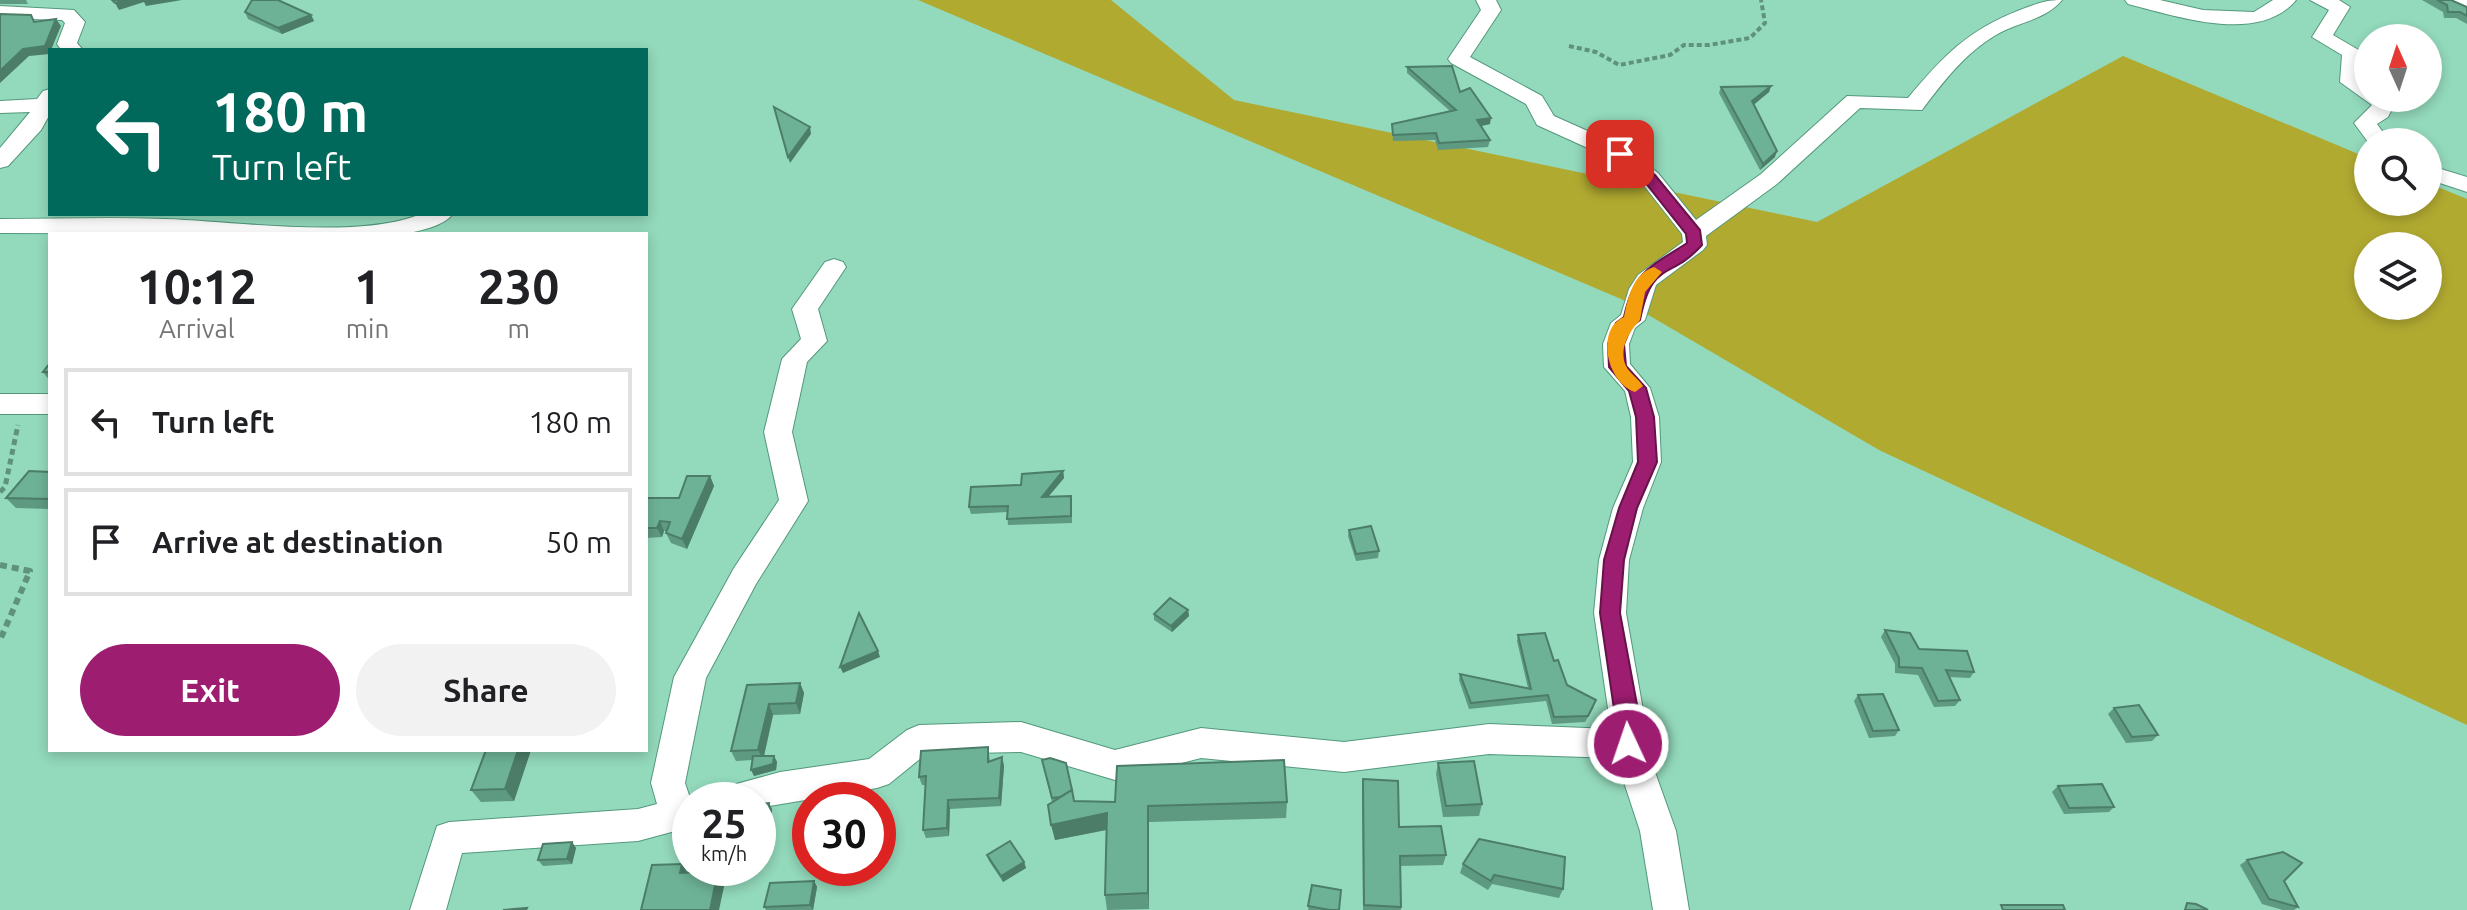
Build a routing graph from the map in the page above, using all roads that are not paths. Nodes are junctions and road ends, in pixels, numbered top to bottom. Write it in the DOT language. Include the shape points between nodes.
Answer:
graph roads {
  1 [pos="1486,0"];
  2 [pos="2052,0"];
  3 [pos="2135,0"];
  4 [pos="2286,0"];
  5 [pos="2320,0"];
  6 [pos="2451,0"];
  7 [pos="2467,7"];
  8 [pos="0,12"];
  9 [pos="71,48"];
  10 [pos="2354,84"];
  11 [pos="47,100"];
  12 [pos="0,107"];
  13 [pos="2380,112"];
  14 [pos="2369,128"];
  15 [pos="0,161"];
  16 [pos="2442,177"];
  17 [pos="2467,185"];
  18 [pos="438,216"];
  19 [pos="0,226"];
  20 [pos="327,232"];
  21 [pos="327,232"];
  22 [pos="1694,233"];
  23 [pos="834,267"];
  24 [pos="1628,744"];
  25 [pos="776,788"];
  26 [pos="672,790"];
  27 [pos="672,815"];
  28 [pos="428,910"];
  29 [pos="1671,910"];
  1 -- 22 [label="street" via="1491,10 1458,59 1535,100 1545,120 1620,154 1650,178"];
  2 -- 22 [label="street" via="1954,55 1914,105 1855,101 1769,179"];
  3 -- 4 [label="street" via="2203,16 2258,18"];
  5 -- 10 [label="street" via="2340,7 2322,37 2352,52"];
  6 -- 7 [label="street"];
  8 -- 9 [label="street" via="67,14 75,22 67,44"];
  11 -- 12 [label="street"];
  11 -- 15 [label="street" via="33,125"];
  13 -- 14 [label="street" via="2365,123"];
  16 -- 17 [label="street"];
  18 -- 20 [label="street" via="398,230"];
  19 -- 21 [label="street"];
  22 -- 24 [label="street" via="1695,245 1650,274 1638,291 1632,320 1624,323 1616,344 1617,367 1637,388 1645,417 1647,462 1614,560 1610,613"];
  23 -- 26 [label="street" via="805,309 814,341 795,359 778,432 794,501 745,576 690,677 668,783"];
  24 -- 25 [label="street" via="1489,739 1344,757 1201,743 1115,765 1021,737 919,740 877,773"];
  24 -- 29 [label="street" via="1658,831"];
  27 -- 28 [label="street" via="638,825 449,838"];
}
